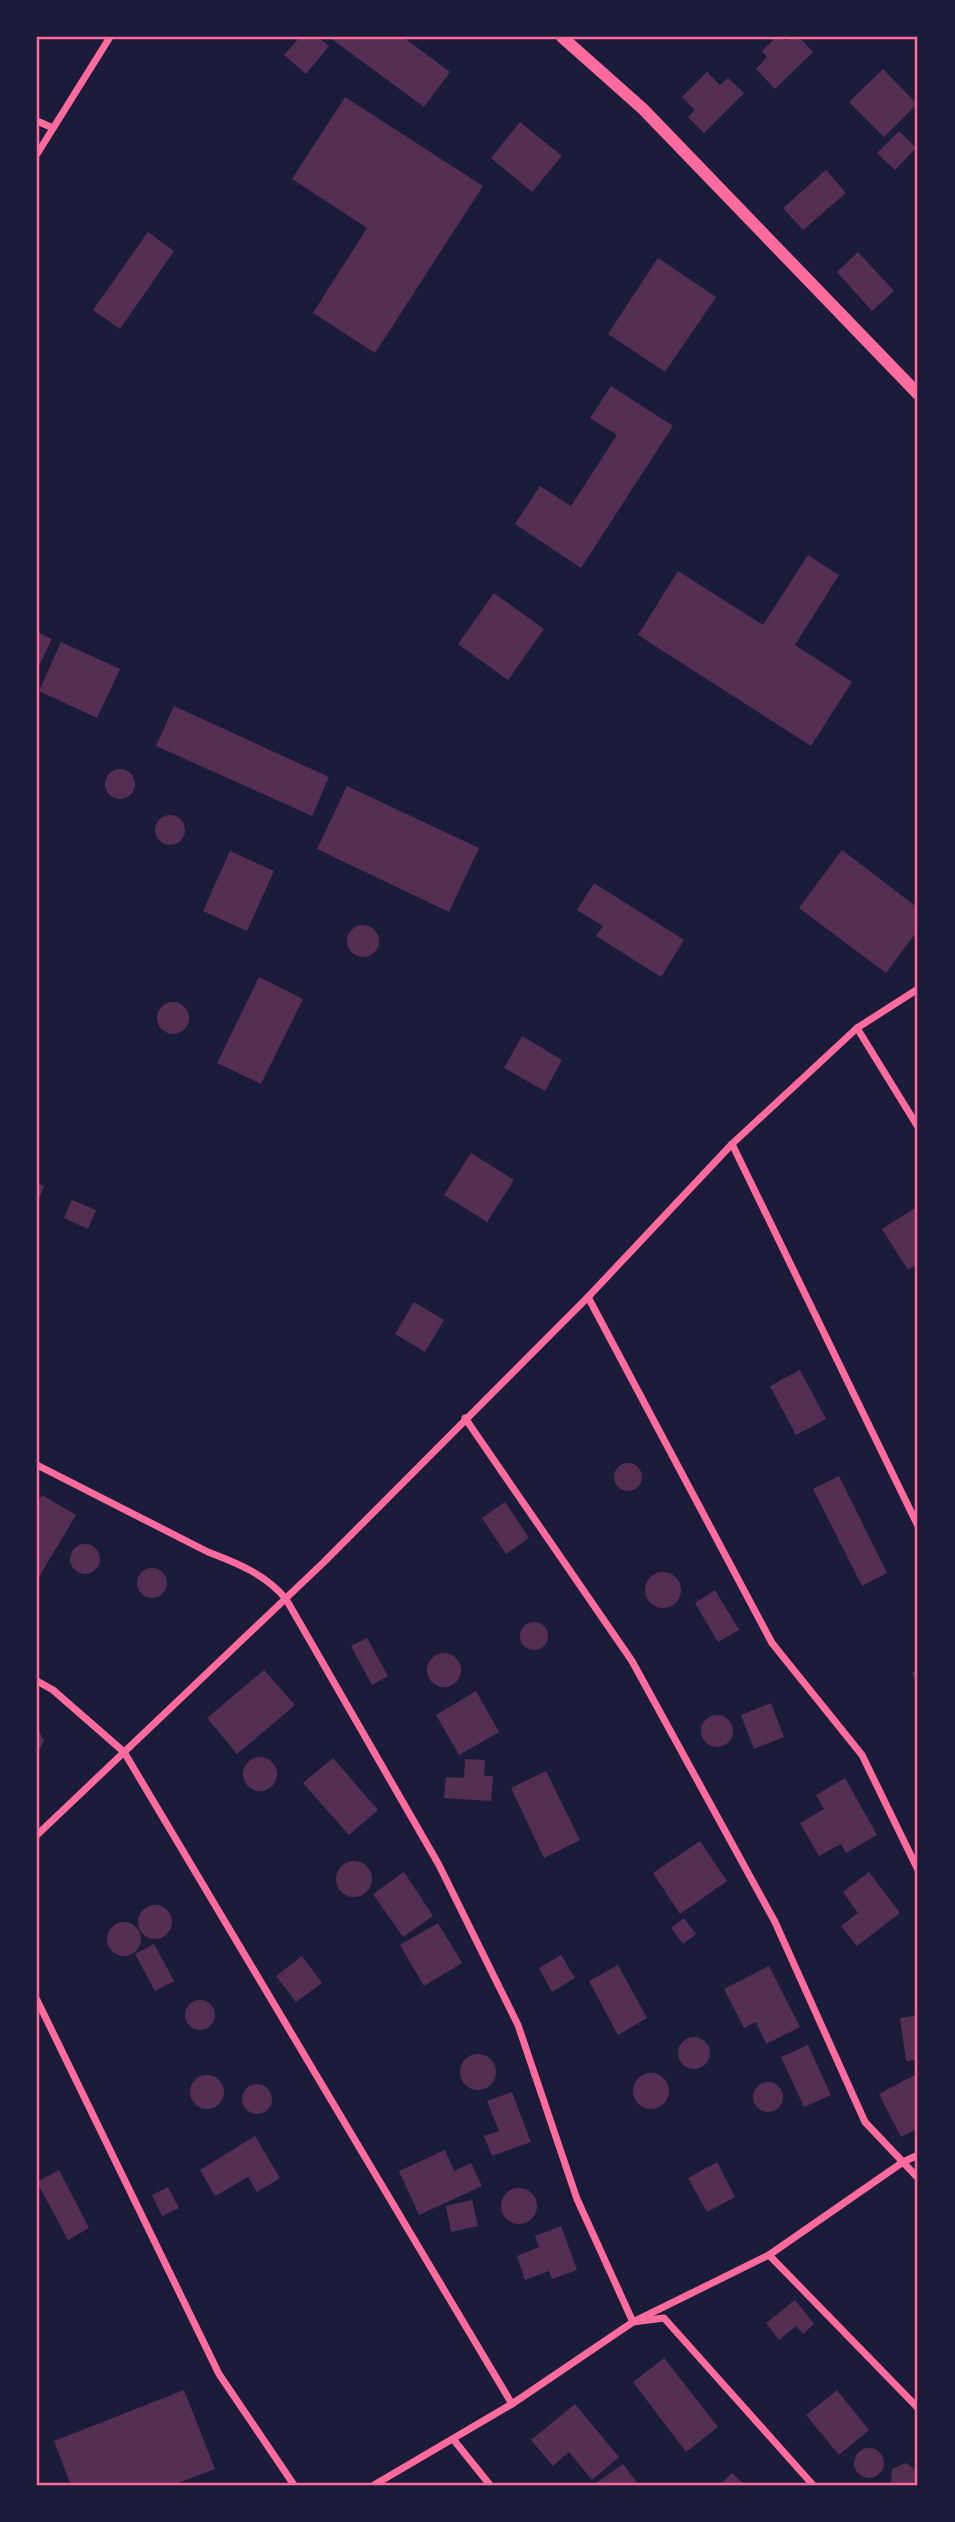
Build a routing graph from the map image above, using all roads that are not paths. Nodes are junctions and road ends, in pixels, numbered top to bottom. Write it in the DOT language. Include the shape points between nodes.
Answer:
graph roads {
  1 [pos="110,37"];
  2 [pos="562,37"];
  3 [pos="37,121"];
  4 [pos="53,128"];
  5 [pos="37,154"];
  6 [pos="918,394"];
  7 [pos="918,989"];
  8 [pos="857,1028"];
  9 [pos="918,1127"];
  10 [pos="732,1144"];
  11 [pos="588,1297"];
  12 [pos="465,1418"];
  13 [pos="37,1465"];
  14 [pos="918,1526"];
  15 [pos="285,1599"];
  16 [pos="37,1681"];
  17 [pos="124,1752"];
  18 [pos="37,1835"];
  19 [pos="918,1870"];
  20 [pos="37,2000"];
  21 [pos="918,2155"];
  22 [pos="903,2162"];
  23 [pos="918,2178"];
  24 [pos="769,2255"];
  25 [pos="632,2322"];
  26 [pos="512,2404"];
  27 [pos="918,2408"];
  28 [pos="453,2439"];
  29 [pos="294,2485"];
  30 [pos="374,2485"];
  31 [pos="490,2485"];
  32 [pos="813,2485"];
  1 -- 4 [label="street"];
  2 -- 6 [label="street" via="643,109"];
  3 -- 4 [label="street"];
  4 -- 5 [label="street"];
  7 -- 8 [label="street"];
  8 -- 9 [label="street"];
  8 -- 10 [label="street"];
  10 -- 11 [label="street"];
  10 -- 14 [label="street"];
  11 -- 12 [label="street"];
  11 -- 19 [label="street" via="772,1643 862,1755"];
  12 -- 15 [label="street"];
  12 -- 22 [label="street" via="632,1661 775,1922 866,2122"];
  13 -- 15 [label="street" via="252,1571"];
  15 -- 17 [label="street"];
  15 -- 25 [label="street" via="439,1865 518,2025 577,2199"];
  16 -- 17 [label="street"];
  17 -- 18 [label="street"];
  17 -- 26 [label="street"];
  20 -- 29 [label="street" via="219,2374"];
  21 -- 22 [label="street"];
  22 -- 23 [label="street"];
  22 -- 24 [label="street"];
  24 -- 25 [label="street"];
  24 -- 27 [label="street"];
  25 -- 26 [label="street"];
  25 -- 32 [label="street" via="664,2318"];
  26 -- 28 [label="street"];
  28 -- 30 [label="street"];
  28 -- 31 [label="street"];
}
